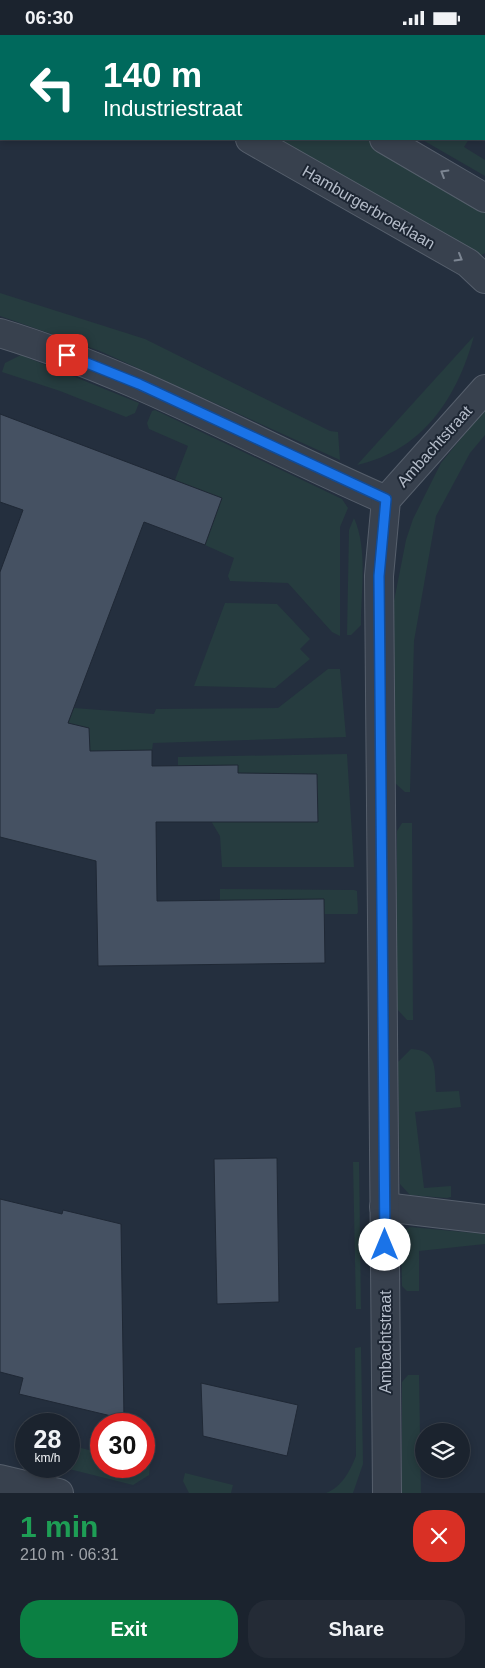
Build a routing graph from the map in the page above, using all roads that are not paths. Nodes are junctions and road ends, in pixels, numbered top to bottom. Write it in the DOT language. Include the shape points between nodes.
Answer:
graph roads {
  1 [pos="252,140"];
  2 [pos="386,140"];
  3 [pos="485,198"];
  4 [pos="485,279"];
  5 [pos="0,333"];
  6 [pos="485,389"];
  7 [pos="386,499"];
  8 [pos="384,1207"];
  9 [pos="485,1219"];
  10 [pos="0,1479"];
  11 [pos="59,1493"];
  12 [pos="387,1493"];
  1 -- 4 [label="street, Hamburgerbroeklaan, one-way" via="468,263"];
  3 -- 2 [label="street, one-way"];
  5 -- 7 [label="street" via="48,347 139,384"];
  6 -- 7 [label="street, Ambachtstraat"];
  7 -- 8 [label="street, Ambachtstraat" via="379,576"];
  8 -- 9 [label="street"];
  8 -- 12 [label="street, Ambachtstraat"];
  10 -- 11 [label="street"];
}
